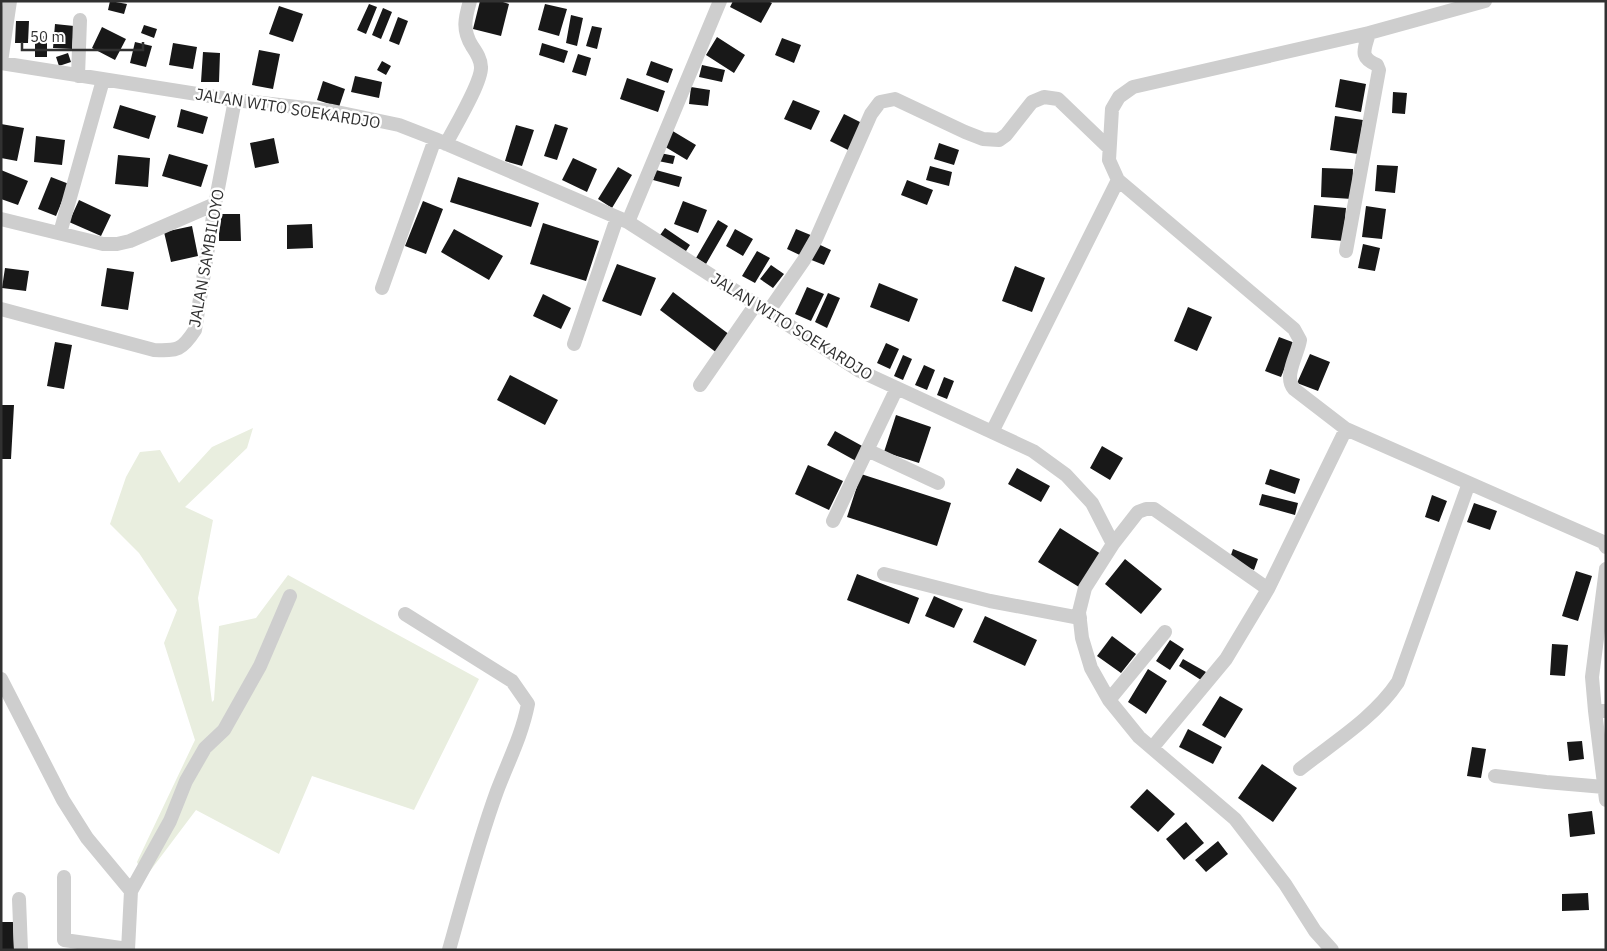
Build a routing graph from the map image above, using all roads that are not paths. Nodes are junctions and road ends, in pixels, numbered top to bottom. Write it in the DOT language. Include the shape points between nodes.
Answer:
graph roads {
  1 [pos="10,1"];
  2 [pos="470,1"];
  3 [pos="720,1"];
  4 [pos="1485,1"];
  5 [pos="80,20"];
  6 [pos="1369,33"];
  7 [pos="1,62"];
  8 [pos="78,76"];
  9 [pos="103,80"];
  10 [pos="236,100"];
  11 [pos="440,141"];
  12 [pos="1109,148"];
  13 [pos="1118,180"];
  14 [pos="215,204"];
  15 [pos="1,219"];
  16 [pos="622,220"];
  17 [pos="60,233"];
  18 [pos="1346,251"];
  19 [pos="382,288"];
  20 [pos="762,308"];
  21 [pos="1,309"];
  22 [pos="574,344"];
  23 [pos="700,385"];
  24 [pos="897,388"];
  25 [pos="1346,429"];
  26 [pos="992,432"];
  27 [pos="867,450"];
  28 [pos="938,483"];
  29 [pos="1469,483"];
  30 [pos="833,521"];
  31 [pos="1113,544"];
  32 [pos="1606,547"];
  33 [pos="1606,569"];
  34 [pos="884,574"];
  35 [pos="1268,589"];
  36 [pos="290,596"];
  37 [pos="405,614"];
  38 [pos="1080,618"];
  39 [pos="1164,632"];
  40 [pos="1,679"];
  41 [pos="1109,700"];
  42 [pos="1600,711"];
  43 [pos="1152,748"];
  44 [pos="1300,769"];
  45 [pos="1495,776"];
  46 [pos="1605,793"];
  47 [pos="64,877"];
  48 [pos="130,891"];
  49 [pos="19,899"];
  50 [pos="128,949"];
  51 [pos="21,950"];
  52 [pos="449,950"];
  53 [pos="1332,950"];
  1 -- 7 [label="street"];
  2 -- 11 [label="street" via="464,28 478,55 479,80"];
  3 -- 16 [label="street"];
  4 -- 6 [label="street"];
  5 -- 8 [label="street"];
  6 -- 12 [label="street" via="1133,87 1119,97 1112,109"];
  6 -- 18 [label="street" via="1365,58 1379,70"];
  7 -- 8 [label="street, JALAN WITO SOEKARDJO"];
  8 -- 9 [label="street, JALAN WITO SOEKARDJO"];
  9 -- 10 [label="street, JALAN WITO SOEKARDJO"];
  9 -- 17 [label="street"];
  10 -- 11 [label="street, JALAN WITO SOEKARDJO" via="332,111 399,125"];
  10 -- 14 [label="street, JALAN SAMBILOYO"];
  11 -- 16 [label="street, JALAN WITO SOEKARDJO"];
  11 -- 19 [label="street"];
  12 -- 13 [label="street" via="1109,160"];
  12 -- 20 [label="street" via="1058,99 1044,97 1032,102 999,140 965,132 895,99 880,102 871,114 804,260"];
  13 -- 25 [label="street" via="1294,330 1300,340 1290,373 1290,385"];
  13 -- 26 [label="street"];
  14 -- 17 [label="street" via="117,244 103,244"];
  14 -- 21 [label="street, JALAN SAMBILOYO" via="195,330 185,345 172,351 154,350"];
  15 -- 17 [label="street"];
  16 -- 20 [label="street, JALAN WITO SOEKARDJO"];
  16 -- 22 [label="street"];
  20 -- 23 [label="street"];
  20 -- 24 [label="street, JALAN WITO SOEKARDJO" via="860,371"];
  24 -- 26 [label="street, JALAN WITO SOEKARDJO"];
  24 -- 27 [label="street"];
  25 -- 29 [label="street"];
  25 -- 35 [label="street"];
  26 -- 31 [label="street, JALAN WITO SOEKARDJO" via="1033,451 1066,475 1092,502"];
  27 -- 28 [label="street"];
  27 -- 30 [label="street"];
  29 -- 32 [label="street" via="1603,542"];
  29 -- 44 [label="street" via="1398,682 1376,710"];
  31 -- 35 [label="street" via="1138,512 1154,509"];
  31 -- 38 [label="street" via="1085,588"];
  33 -- 42 [label="street" via="1592,677"];
  34 -- 38 [label="street" via="990,601"];
  35 -- 43 [label="street" via="1226,659"];
  36 -- 48 [label="street" via="260,666 224,730 200,756 170,821"];
  37 -- 52 [label="street" via="512,681 528,704 496,792"];
  38 -- 41 [label="street" via="1091,668"];
  39 -- 41 [label="street"];
  40 -- 48 [label="street" via="63,800 87,838"];
  41 -- 43 [label="street"];
  42 -- 46 [label="street"];
  43 -- 53 [label="street" via="1235,818"];
  45 -- 46 [label="street"];
  47 -- 50 [label="street" via="64,940"];
  48 -- 50 [label="street"];
  49 -- 51 [label="street"];
}
